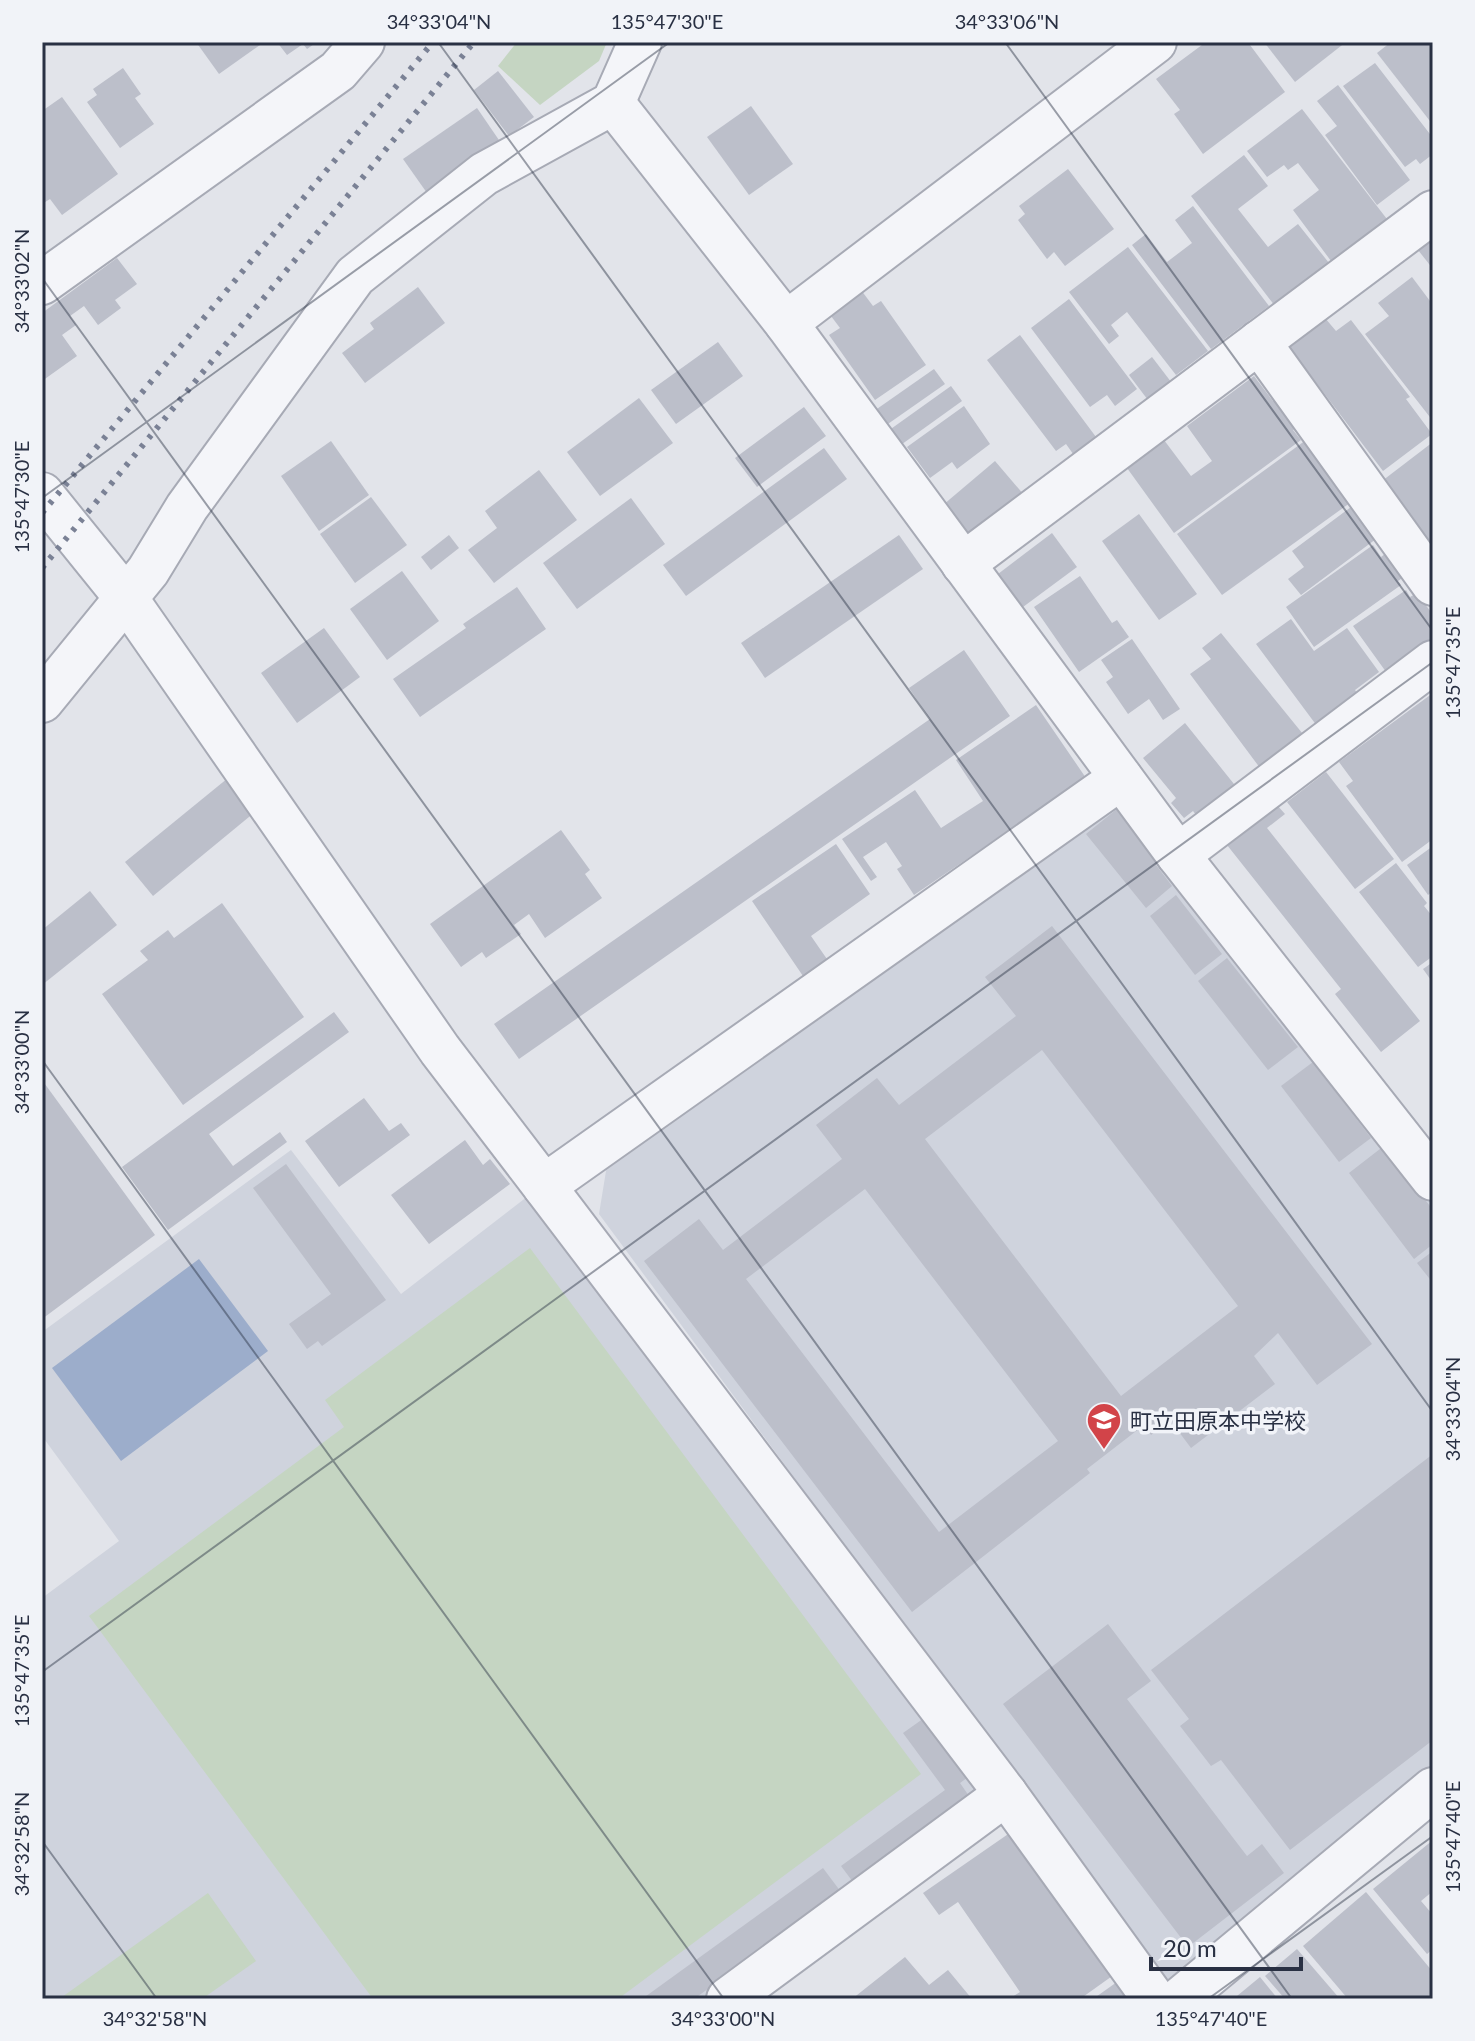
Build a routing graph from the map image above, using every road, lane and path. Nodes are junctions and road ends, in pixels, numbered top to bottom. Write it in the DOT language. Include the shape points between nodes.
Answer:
graph roads {
  1 [pos="363,42"];
  2 [pos="640,42"];
  3 [pos="1155,42"];
  4 [pos="613,103"];
  5 [pos="1433,212"];
  6 [pos="42,283"];
  7 [pos="786,323"];
  8 [pos="1259,342"];
  9 [pos="42,494"];
  10 [pos="963,564"];
  11 [pos="1433,584"];
  12 [pos="126,598"];
  13 [pos="1433,662"];
  14 [pos="42,701"];
  15 [pos="1121,778"];
  16 [pos="1178,855"];
  17 [pos="1427,1157"];
  18 [pos="544,1186"];
  19 [pos="1433,1789"];
  20 [pos="1006,1794"];
  21 [pos="728,1999"];
  22 [pos="1154,1999"];
  23 [pos="1180,1999"];
  1 -- 6 [label="street" via="338,71"];
  2 -- 4 [label="street"];
  3 -- 7 [label="street"];
  4 -- 7 [label="street"];
  4 -- 12 [label="street" via="484,174 355,276"];
  5 -- 8 [label="street"];
  7 -- 10 [label="street"];
  8 -- 10 [label="street"];
  8 -- 11 [label="street"];
  9 -- 12 [label="street"];
  10 -- 15 [label="street"];
  12 -- 14 [label="street"];
  12 -- 18 [label="street" via="440,1050"];
  13 -- 16 [label="street"];
  15 -- 16 [label="street"];
  15 -- 18 [label="street"];
  16 -- 17 [label="street"];
  18 -- 20 [label="street"];
  19 -- 23 [label="street"];
  20 -- 21 [label="street"];
  20 -- 22 [label="street"];
}
